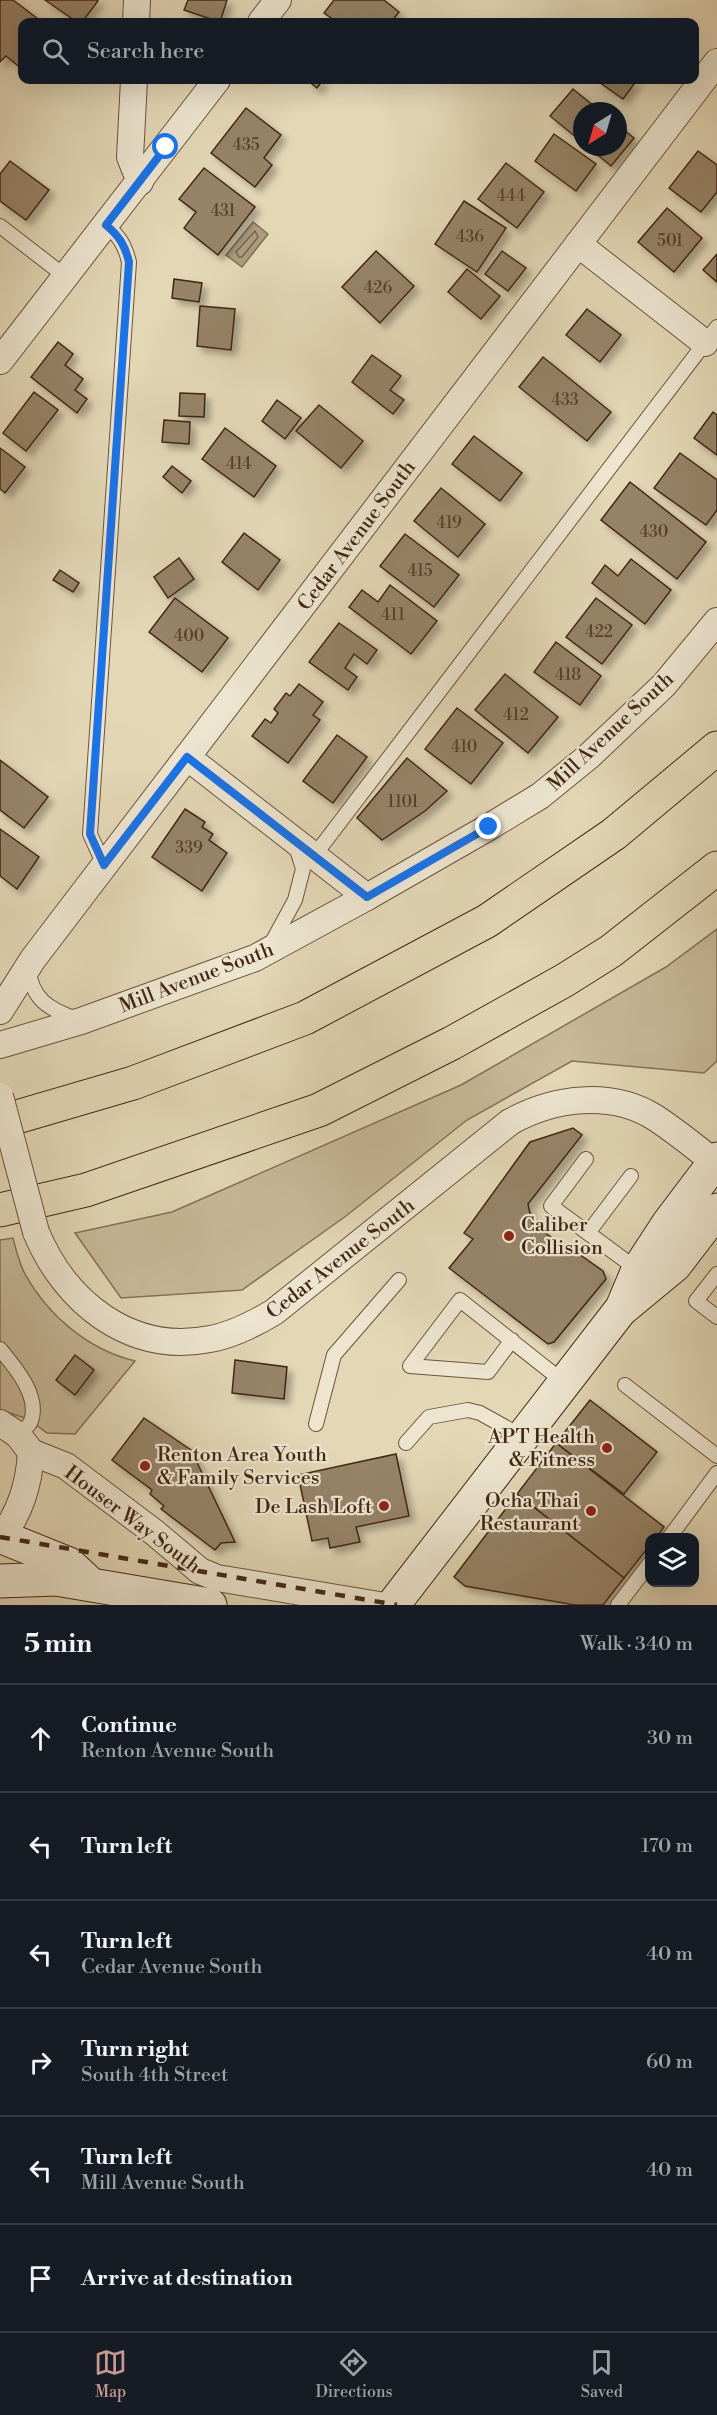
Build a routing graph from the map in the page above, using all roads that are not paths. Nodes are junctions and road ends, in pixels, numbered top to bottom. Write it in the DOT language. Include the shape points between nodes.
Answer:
graph roads {
  1 [pos="137,0"];
  2 [pos="278,0"];
  3 [pos="136,18"];
  4 [pos="264,18"];
  5 [pos="717,62"];
  6 [pos="134,84"];
  7 [pos="215,84"];
  8 [pos="140,182"];
  9 [pos="106,225"];
  10 [pos="0,226"];
  11 [pos="578,244"];
  12 [pos="66,277"];
  13 [pos="711,335"];
  14 [pos="0,361"];
  15 [pos="717,621"];
  16 [pos="717,748"];
  17 [pos="187,757"];
  18 [pos="294,841"];
  19 [pos="314,856"];
  20 [pos="104,865"];
  21 [pos="717,868"];
  22 [pos="367,897"];
  23 [pos="266,952"];
  24 [pos="28,967"];
  25 [pos="0,1011"];
  26 [pos="81,1021"];
  27 [pos="0,1045"];
  28 [pos="0,1096"];
  29 [pos="0,1122"];
  30 [pos="586,1159"];
  31 [pos="716,1162"];
  32 [pos="631,1176"];
  33 [pos="0,1210"];
  34 [pos="717,1210"];
  35 [pos="588,1233"];
  36 [pos="638,1270"];
  37 [pos="717,1274"];
  38 [pos="399,1280"];
  39 [pos="622,1308"];
  40 [pos="717,1317"];
  41 [pos="512,1340"];
  42 [pos="0,1349"];
  43 [pos="565,1383"];
  44 [pos="625,1385"];
  45 [pos="316,1424"];
  46 [pos="16,1437"];
  47 [pos="523,1437"];
  48 [pos="406,1443"];
  49 [pos="717,1456"];
  50 [pos="717,1473"];
  51 [pos="673,1533"];
  52 [pos="1,1538"];
  53 [pos="645,1570"];
  54 [pos="0,1581"];
  55 [pos="90,1584"];
  56 [pos="210,1605"];
  57 [pos="379,1605"];
  58 [pos="393,1605"];
  59 [pos="618,1605"];
  1 -- 3 [label="street"];
  2 -- 4 [label="street"];
  5 -- 11 [label="street, Cedar Avenue South"];
  6 -- 8 [label="street" via="130,157"];
  7 -- 8 [label="street"];
  8 -- 9 [label="street"];
  9 -- 12 [label="street"];
  9 -- 20 [label="lane" via="126,248 129,262 90,834"];
  10 -- 12 [label="lane"];
  11 -- 13 [label="street"];
  11 -- 17 [label="street, Cedar Avenue South"];
  12 -- 14 [label="street"];
  13 -- 19 [label="lane"];
  15 -- 22 [label="street, Mill Avenue South" via="664,685 540,796"];
  16 -- 29 [label="highway" via="614,834 488,921 315,1013 133,1083"];
  17 -- 18 [label="street"];
  17 -- 20 [label="street, Cedar Avenue South"];
  18 -- 19 [label="street"];
  18 -- 23 [label="lane" via="303,869 295,900"];
  19 -- 22 [label="street"];
  20 -- 24 [label="street, Cedar Avenue South"];
  21 -- 33 [label="highway" via="611,951 565,980 319,1110 86,1190"];
  22 -- 23 [label="street, Mill Avenue South"];
  23 -- 26 [label="street, Mill Avenue South"];
  24 -- 25 [label="street, Cedar Avenue South"];
  24 -- 26 [label="lane" via="30,985 52,1011"];
  26 -- 27 [label="street, Mill Avenue South"];
  28 -- 31 [label="street, Cedar Avenue South, bridge" via="36,1232 51,1266 88,1308 155,1339 209,1340 233,1333 274,1312 510,1122 546,1106 590,1100 634,1107 653,1116"];
  30 -- 35 [label="lane" via="551,1206"];
  31 -- 36 [label="main road"];
  32 -- 35 [label="lane"];
  34 -- 39 [label="main road" via="675,1265"];
  35 -- 36 [label="lane"];
  36 -- 39 [label="main road"];
  37 -- 40 [label="lane" via="696,1301"];
  38 -- 45 [label="lane" via="334,1355"];
  39 -- 43 [label="main road"];
  41 -- 41 [label="lane" via="460,1300 410,1366 488,1372"];
  41 -- 43 [label="lane"];
  42 -- 46 [label="lane" via="24,1382 33,1408 31,1424"];
  43 -- 47 [label="main road"];
  44 -- 49 [label="lane"];
  46 -- 52 [label="street" via="29,1480 23,1500"];
  46 -- 57 [label="street, Houser Way South" via="66,1466 200,1571 217,1578"];
  47 -- 48 [label="lane" via="468,1410 429,1417"];
  47 -- 58 [label="main road"];
  50 -- 51 [label="lane"];
  52 -- 55 [label="main road" via="69,1564"];
  53 -- 59 [label="lane"];
  54 -- 55 [label="main road, Houser Way South" via="56,1579"];
  55 -- 56 [label="main road, Houser Way South"];
}
